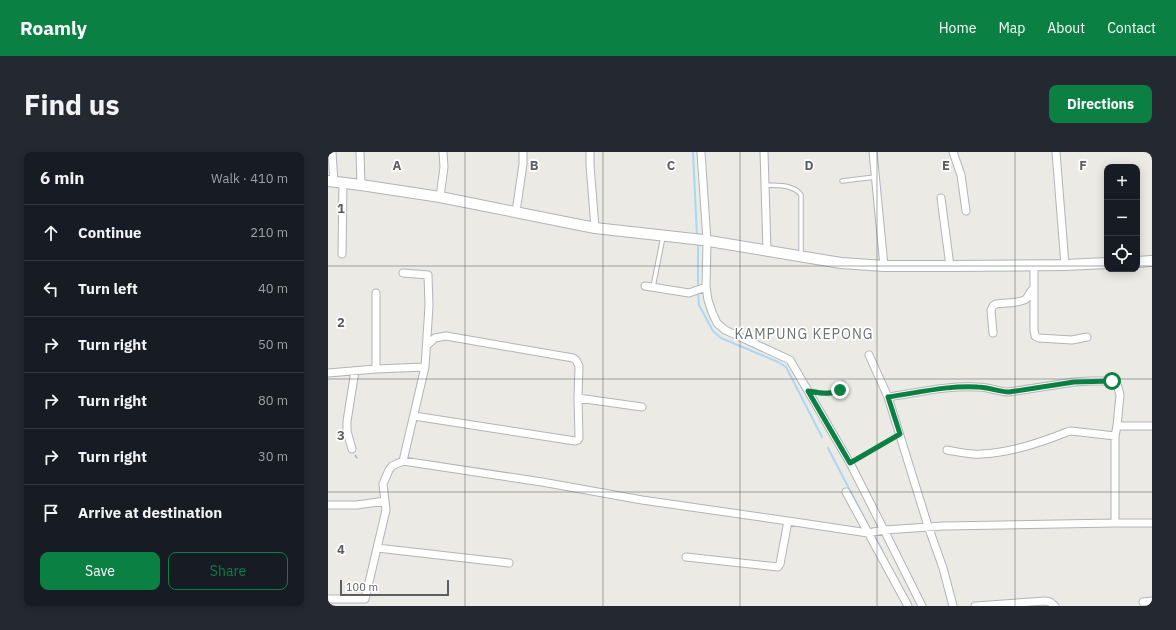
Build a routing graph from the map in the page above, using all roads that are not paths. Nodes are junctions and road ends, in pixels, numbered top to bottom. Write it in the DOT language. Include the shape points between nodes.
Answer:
graph roads {
  1 [pos="332,152"];
  2 [pos="360,152"];
  3 [pos="443,152"];
  4 [pos="523,152"];
  5 [pos="590,152"];
  6 [pos="701,152"];
  7 [pos="764,152"];
  8 [pos="873,152"];
  9 [pos="953,152"];
  10 [pos="1056,152"];
  11 [pos="875,177"];
  12 [pos="842,181"];
  13 [pos="335,182"];
  14 [pos="361,185"];
  15 [pos="765,185"];
  16 [pos="440,197"];
  17 [pos="941,198"];
  18 [pos="966,211"];
  19 [pos="516,212"];
  20 [pos="595,228"];
  21 [pos="663,236"];
  22 [pos="705,241"];
  23 [pos="767,251"];
  24 [pos="342,254"];
  25 [pos="801,256"];
  26 [pos="1152,261"];
  27 [pos="1140,262"];
  28 [pos="1104,263"];
  29 [pos="1065,265"];
  30 [pos="884,266"];
  31 [pos="950,266"];
  32 [pos="1034,266"];
  33 [pos="403,273"];
  34 [pos="645,286"];
  35 [pos="706,287"];
  36 [pos="653,288"];
  37 [pos="1034,289"];
  38 [pos="376,292"];
  39 [pos="993,332"];
  40 [pos="1087,337"];
  41 [pos="427,345"];
  42 [pos="869,355"];
  43 [pos="425,367"];
  44 [pos="376,369"];
  45 [pos="355,371"];
  46 [pos="328,373"];
  47 [pos="843,383"];
  48 [pos="808,391"];
  49 [pos="888,397"];
  50 [pos="578,398"];
  51 [pos="642,407"];
  52 [pos="414,416"];
  53 [pos="1117,426"];
  54 [pos="1152,426"];
  55 [pos="1115,436"];
  56 [pos="352,449"];
  57 [pos="947,450"];
  58 [pos="403,461"];
  59 [pos="846,492"];
  60 [pos="385,501"];
  61 [pos="328,505"];
  62 [pos="788,520"];
  63 [pos="1115,523"];
  64 [pos="1152,523"];
  65 [pos="928,526"];
  66 [pos="883,530"];
  67 [pos="870,533"];
  68 [pos="377,548"];
  69 [pos="686,557"];
  70 [pos="509,563"];
  71 [pos="328,599"];
  72 [pos="1152,601"];
  73 [pos="1143,602"];
  74 [pos="908,606"];
  75 [pos="922,606"];
  76 [pos="953,606"];
  77 [pos="975,606"];
  78 [pos="1054,606"];
  1 -- 13 [label="street"];
  2 -- 14 [label="street"];
  3 -- 16 [label="street"];
  4 -- 19 [label="street"];
  5 -- 20 [label="street"];
  6 -- 22 [label="street"];
  7 -- 15 [label="street"];
  8 -- 11 [label="street"];
  9 -- 18 [label="street" via="961,175"];
  10 -- 29 [label="street"];
  11 -- 12 [label="lane"];
  11 -- 30 [label="street"];
  13 -- 14 [label="main road"];
  13 -- 24 [label="street"];
  14 -- 16 [label="main road"];
  15 -- 23 [label="street"];
  15 -- 25 [label="lane" via="790,188 801,195"];
  16 -- 19 [label="main road"];
  17 -- 31 [label="street"];
  19 -- 20 [label="main road"];
  20 -- 21 [label="main road"];
  21 -- 22 [label="main road"];
  21 -- 36 [label="lane"];
  22 -- 23 [label="main road"];
  22 -- 35 [label="street"];
  23 -- 25 [label="main road"];
  25 -- 30 [label="main road" via="841,263"];
  26 -- 27 [label="main road"];
  28 -- 29 [label="main road"];
  29 -- 32 [label="main road"];
  30 -- 31 [label="main road"];
  31 -- 32 [label="main road"];
  32 -- 37 [label="street"];
  33 -- 41 [label="street" via="428,275"];
  34 -- 36 [label="street"];
  35 -- 36 [label="street" via="689,293"];
  35 -- 48 [label="street" via="717,323 725,330 790,360"];
  37 -- 39 [label="street" via="1023,300 994,304 991,310"];
  37 -- 40 [label="street" via="1035,336 1064,340"];
  38 -- 44 [label="street"];
  41 -- 43 [label="street"];
  41 -- 50 [label="street" via="434,338 446,336 573,358 579,366"];
  42 -- 49 [label="street"];
  43 -- 44 [label="street"];
  43 -- 52 [label="street"];
  44 -- 45 [label="street"];
  45 -- 46 [label="street"];
  45 -- 56 [label="street" via="347,421"];
  47 -- 48 [label="lane" via="840,390 835,392"];
  48 -- 66 [label="street" via="850,463"];
  49 -- 53 [label="street" via="954,388 979,387 1009,392 1074,382 1112,381 1117,384 1120,395"];
  49 -- 65 [label="street"];
  50 -- 51 [label="street"];
  50 -- 52 [label="street" via="579,438 576,441"];
  52 -- 58 [label="street"];
  53 -- 54 [label="street"];
  53 -- 55 [label="street"];
  55 -- 57 [label="street" via="1071,431 1038,444 992,453 973,454"];
  55 -- 63 [label="street"];
  58 -- 60 [label="street" via="389,470 383,484"];
  58 -- 62 [label="street" via="642,500"];
  59 -- 67 [label="street"];
  60 -- 61 [label="street" via="357,505"];
  60 -- 68 [label="street" via="386,510"];
  62 -- 67 [label="street"];
  62 -- 69 [label="street" via="778,567"];
  63 -- 64 [label="street"];
  63 -- 65 [label="street"];
  65 -- 66 [label="street"];
  65 -- 76 [label="street"];
  66 -- 67 [label="street"];
  66 -- 75 [label="street"];
  67 -- 74 [label="street"];
  68 -- 70 [label="street"];
  68 -- 71 [label="street" via="365,599"];
  72 -- 73 [label="street"];
  77 -- 78 [label="street" via="1045,602 1050,602"];
}
